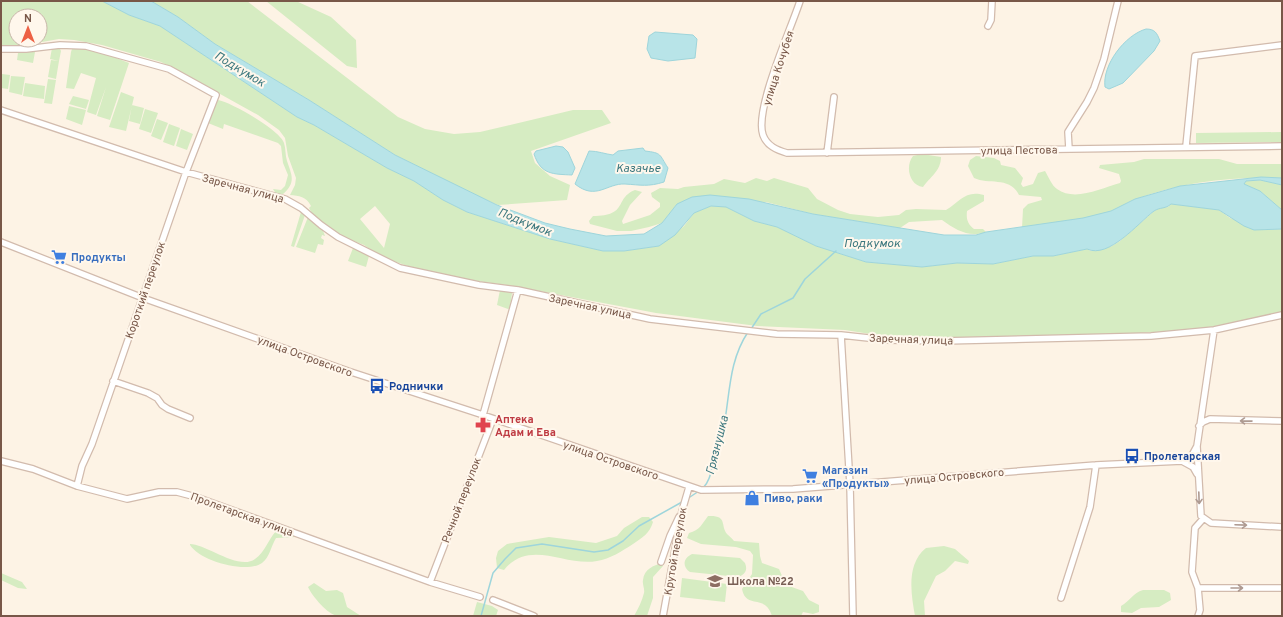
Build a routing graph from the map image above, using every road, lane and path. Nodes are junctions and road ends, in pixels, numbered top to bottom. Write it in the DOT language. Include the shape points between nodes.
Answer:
graph roads {
  1 [pos="800,1"];
  2 [pos="992,1"];
  3 [pos="1118,1"];
  4 [pos="988,26"];
  5 [pos="1282,45"];
  6 [pos="1,49"];
  7 [pos="834,97"];
  8 [pos="1,110"];
  9 [pos="763,136"];
  10 [pos="1186,146"];
  11 [pos="1282,146"];
  12 [pos="1069,149"];
  13 [pos="827,153"];
  14 [pos="186,172"];
  15 [pos="1,242"];
  16 [pos="518,290"];
  17 [pos="143,298"];
  18 [pos="1282,315"];
  19 [pos="1214,330"];
  20 [pos="841,335"];
  21 [pos="113,380"];
  22 [pos="1202,412"];
  23 [pos="483,415"];
  24 [pos="190,418"];
  25 [pos="493,419"];
  26 [pos="1210,419"];
  27 [pos="1282,421"];
  28 [pos="1199,426"];
  29 [pos="1197,446"];
  30 [pos="1182,460"];
  31 [pos="1,461"];
  32 [pos="1096,465"];
  33 [pos="1198,476"];
  34 [pos="850,485"];
  35 [pos="78,486"];
  36 [pos="692,488"];
  37 [pos="682,511"];
  38 [pos="1203,519"];
  39 [pos="1282,527"];
  40 [pos="661,562"];
  41 [pos="430,582"];
  42 [pos="1198,588"];
  43 [pos="1282,588"];
  44 [pos="480,597"];
  45 [pos="1062,598"];
  46 [pos="493,600"];
  47 [pos="534,616"];
  48 [pos="663,616"];
  49 [pos="853,616"];
  50 [pos="1198,616"];
  1 -- 9 [label="street, улица Кочубея" via="768,91 762,116"];
  2 -- 4 [label="street" via="991,20"];
  3 -- 12 [label="street" via="1094,88 1068,132"];
  5 -- 10 [label="street" via="1195,56"];
  6 -- 14 [label="street, Короткий переулок" via="86,46 169,69 216,95"];
  7 -- 13 [label="street"];
  8 -- 14 [label="street, Заречная улица"];
  9 -- 13 [label="street, улица Пестова" via="770,146 787,153"];
  10 -- 11 [label="street, улица Пестова"];
  10 -- 12 [label="street, улица Пестова"];
  12 -- 13 [label="street, улица Пестова"];
  14 -- 16 [label="street, Заречная улица" via="290,201 338,237 400,268 479,285"];
  14 -- 17 [label="street, Короткий переулок"];
  15 -- 17 [label="street, улица Островского"];
  16 -- 20 [label="street, Заречная улица" via="650,319 777,334"];
  16 -- 23 [label="street"];
  17 -- 21 [label="street, Короткий переулок"];
  17 -- 23 [label="street, улица Островского" via="348,371"];
  18 -- 19 [label="street, Заречная улица"];
  19 -- 20 [label="street, Заречная улица" via="1151,336 943,341 887,340"];
  19 -- 22 [label="street"];
  20 -- 34 [label="street"];
  21 -- 24 [label="street" via="148,393 168,409"];
  21 -- 35 [label="street, Короткий переулок" via="82,466"];
  22 -- 26 [label="street"];
  22 -- 28 [label="street"];
  23 -- 25 [label="street, улица Островского"];
  25 -- 36 [label="street, улица Островского"];
  25 -- 41 [label="street, Речной переулок"];
  27 -- 26 [label="street, one-way"];
  26 -- 28 [label="street"];
  28 -- 29 [label="street"];
  29 -- 30 [label="street" via="1190,457"];
  29 -- 33 [label="street"];
  30 -- 32 [label="street, улица Островского"];
  30 -- 33 [label="street" via="1192,467"];
  31 -- 35 [label="street, Пролетарская улица" via="33,469"];
  32 -- 34 [label="street, улица Островского"];
  32 -- 45 [label="street" via="1090,507"];
  33 -- 38 [label="street, one-way" via="1199,508"];
  34 -- 36 [label="street, улица Островского" via="709,491"];
  34 -- 49 [label="street"];
  35 -- 41 [label="street, Пролетарская улица" via="127,499 159,492 190,495"];
  36 -- 37 [label="street, Крутой переулок" via="686,495"];
  37 -- 40 [label="street"];
  37 -- 48 [label="street, Крутой переулок"];
  38 -- 39 [label="street, one-way" via="1220,524"];
  38 -- 42 [label="street" via="1195,528 1192,572"];
  41 -- 44 [label="street, Пролетарская улица"];
  42 -- 43 [label="street, one-way"];
  42 -- 50 [label="street"];
  46 -- 47 [label="street"];
}
